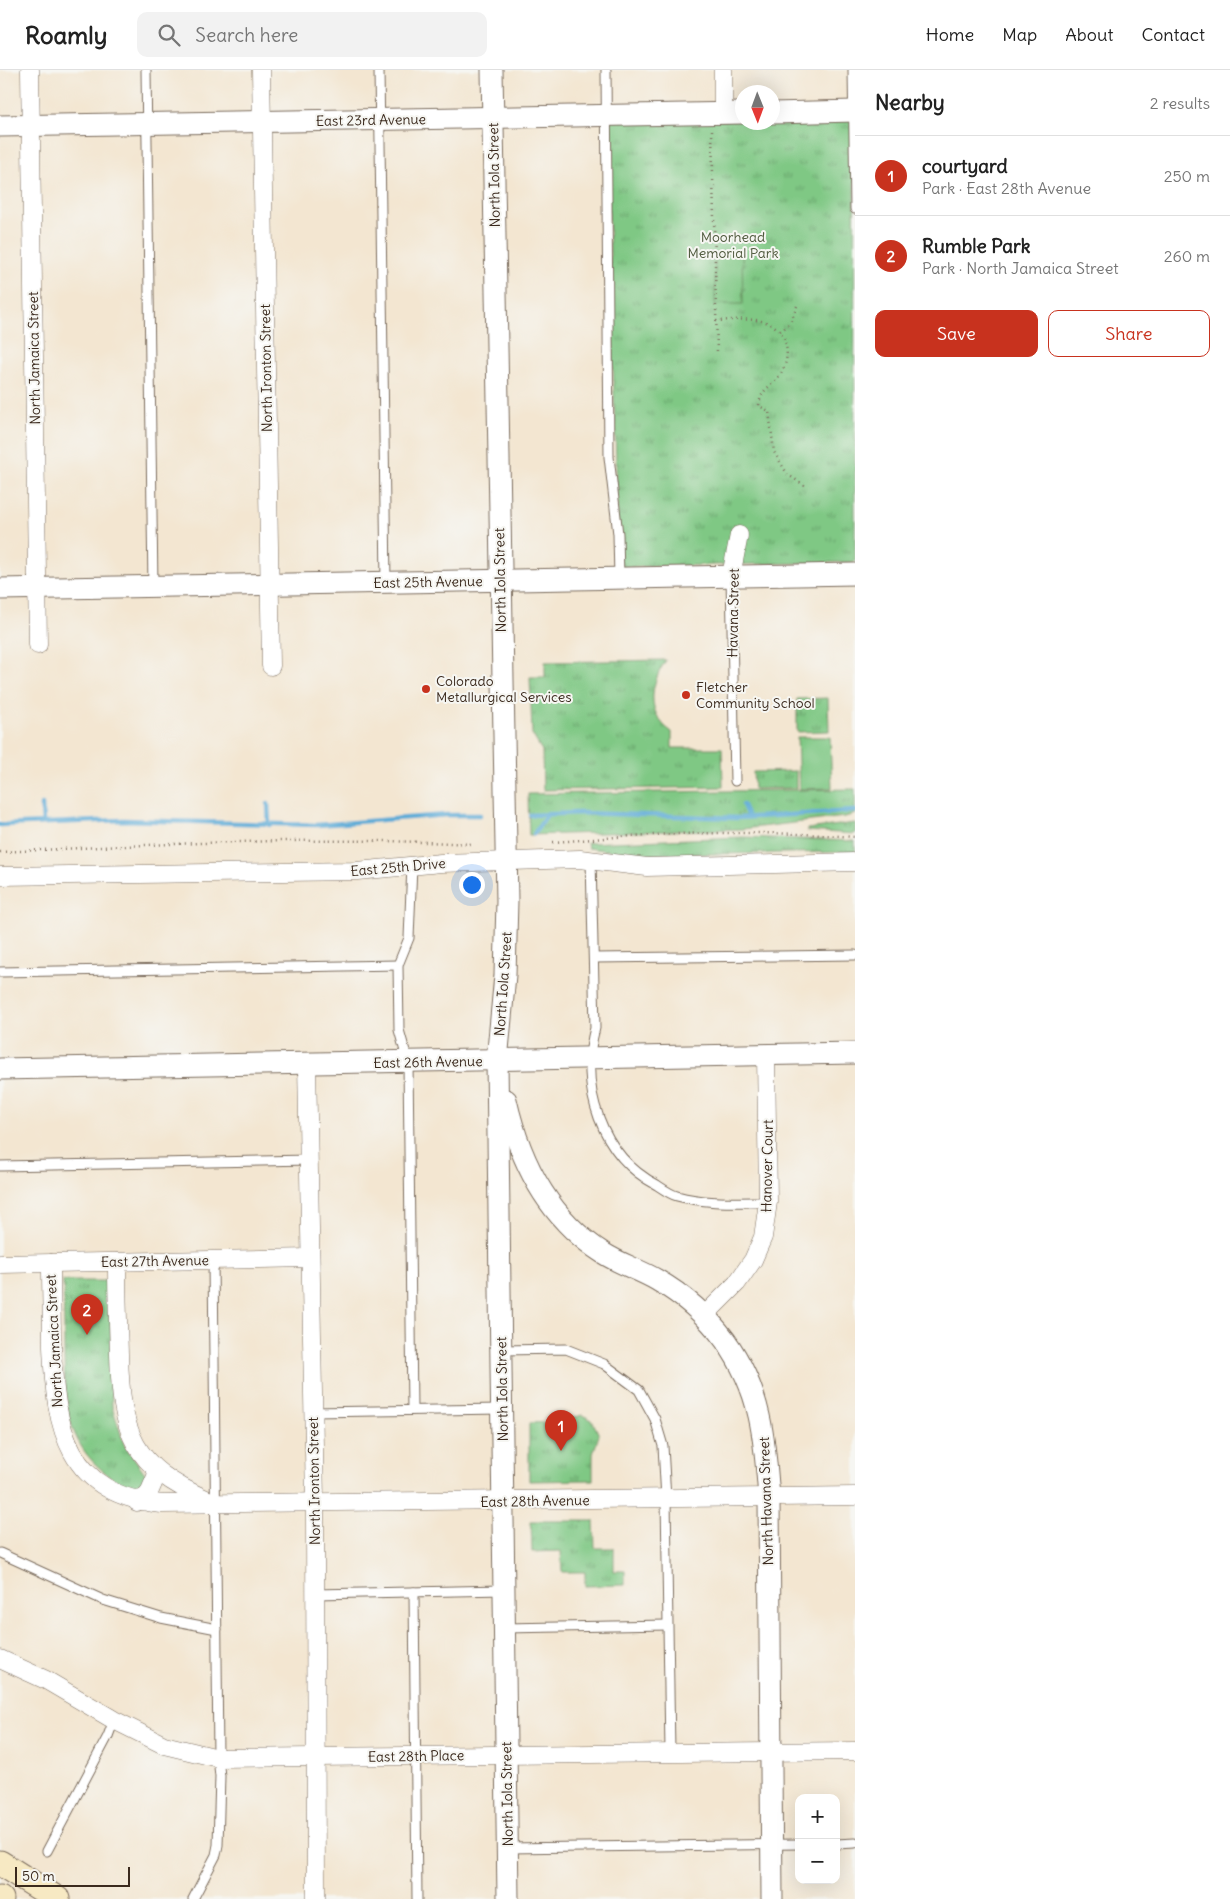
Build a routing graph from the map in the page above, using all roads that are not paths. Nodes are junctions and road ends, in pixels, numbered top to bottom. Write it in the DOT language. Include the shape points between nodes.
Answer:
graph roads {
  1 [pos="30,70"];
  2 [pos="146,70"];
  3 [pos="261,70"];
  4 [pos="378,70"];
  5 [pos="492,70"];
  6 [pos="606,70"];
  7 [pos="723,70"];
  8 [pos="853,70"];
  9 [pos="854,111"];
  10 [pos="780,113"];
  11 [pos="726,114"];
  12 [pos="606,116"];
  13 [pos="493,118"];
  14 [pos="379,120"];
  15 [pos="262,122"];
  16 [pos="147,124"];
  17 [pos="0,126"];
  18 [pos="31,126"];
  19 [pos="855,209"];
  20 [pos="739,535"];
  21 [pos="855,574"];
  22 [pos="730,576"];
  23 [pos="619,578"];
  24 [pos="500,580"];
  25 [pos="386,582"];
  26 [pos="270,584"];
  27 [pos="153,586"];
  28 [pos="37,589"];
  29 [pos="0,590"];
  30 [pos="38,645"];
  31 [pos="271,666"];
  32 [pos="735,781"];
  33 [pos="591,860"];
  34 [pos="506,861"];
  35 [pos="855,862"];
  36 [pos="412,865"];
  37 [pos="0,876"];
  38 [pos="855,955"];
  39 [pos="594,958"];
  40 [pos="398,965"];
  41 [pos="0,972"];
  42 [pos="855,1053"];
  43 [pos="766,1054"];
  44 [pos="592,1059"];
  45 [pos="498,1061"];
  46 [pos="408,1062"];
  47 [pos="307,1064"];
  48 [pos="0,1069"];
  49 [pos="309,1160"];
  50 [pos="0,1166"];
  51 [pos="768,1202"];
  52 [pos="310,1258"];
  53 [pos="213,1260"];
  54 [pos="117,1262"];
  55 [pos="51,1263"];
  56 [pos="0,1264"];
  57 [pos="704,1316"];
  58 [pos="501,1350"];
  59 [pos="412,1410"];
  60 [pos="502,1410"];
  61 [pos="314,1412"];
  62 [pos="158,1472"];
  63 [pos="855,1496"];
  64 [pos="769,1499"];
  65 [pos="666,1500"];
  66 [pos="503,1501"];
  67 [pos="137,1502"];
  68 [pos="315,1503"];
  69 [pos="215,1504"];
  70 [pos="0,1553"];
  71 [pos="504,1590"];
  72 [pos="414,1592"];
  73 [pos="316,1594"];
  74 [pos="667,1625"];
  75 [pos="217,1628"];
  76 [pos="505,1628"];
  77 [pos="0,1659"];
  78 [pos="114,1720"];
  79 [pos="855,1751"];
  80 [pos="670,1752"];
  81 [pos="770,1752"];
  82 [pos="507,1755"];
  83 [pos="416,1756"];
  84 [pos="218,1758"];
  85 [pos="317,1758"];
  86 [pos="855,1843"];
  87 [pos="772,1844"];
  88 [pos="795,1844"];
  89 [pos="840,1844"];
  90 [pos="508,1848"];
  91 [pos="47,1851"];
  92 [pos="0,1863"];
  93 [pos="57,1899"];
  94 [pos="193,1899"];
  95 [pos="316,1899"];
  96 [pos="417,1899"];
  97 [pos="508,1899"];
  98 [pos="772,1899"];
  1 -- 18 [label="street, North Jamaica Street"];
  2 -- 16 [label="lane"];
  3 -- 15 [label="street, North Ironton Street"];
  4 -- 14 [label="lane"];
  5 -- 13 [label="street, North Iola Street"];
  6 -- 12 [label="lane"];
  7 -- 11 [label="street"];
  8 -- 9 [label="lane"];
  9 -- 10 [label="street"];
  9 -- 19 [label="lane"];
  11 -- 12 [label="street, East 23rd Avenue"];
  12 -- 13 [label="street, East 23rd Avenue"];
  12 -- 23 [label="lane" via="609,457 618,534"];
  13 -- 14 [label="street, East 23rd Avenue"];
  13 -- 24 [label="street, North Iola Street"];
  14 -- 15 [label="street, East 23rd Avenue"];
  14 -- 25 [label="lane"];
  15 -- 16 [label="street, East 23rd Avenue"];
  15 -- 26 [label="street, North Ironton Street"];
  16 -- 18 [label="street, East 23rd Avenue"];
  16 -- 27 [label="lane"];
  17 -- 18 [label="street, East 23rd Avenue"];
  18 -- 28 [label="street, North Jamaica Street"];
  20 -- 22 [label="street, Havana Street"];
  21 -- 22 [label="street, East 25th Avenue"];
  22 -- 23 [label="street, East 25th Avenue"];
  22 -- 32 [label="lane, Havana Street"];
  23 -- 24 [label="street, East 25th Avenue"];
  24 -- 25 [label="street, East 25th Avenue"];
  24 -- 34 [label="street, North Iola Street"];
  25 -- 26 [label="street, East 25th Avenue"];
  26 -- 27 [label="street, East 25th Avenue"];
  26 -- 31 [label="street, North Ironton Street"];
  27 -- 28 [label="street, East 25th Avenue"];
  28 -- 29 [label="street, East 25th Avenue"];
  28 -- 30 [label="street, North Jamaica Street"];
  33 -- 34 [label="street, East 25th Drive"];
  33 -- 35 [label="street, East 25th Drive" via="647,867"];
  33 -- 39 [label="lane"];
  34 -- 36 [label="street, East 25th Drive"];
  34 -- 45 [label="street, North Iola Street" via="506,962"];
  36 -- 37 [label="street, East 25th Drive" via="357,871"];
  36 -- 40 [label="lane" via="409,938"];
  38 -- 39 [label="lane"];
  39 -- 44 [label="lane"];
  40 -- 41 [label="lane"];
  40 -- 46 [label="lane" via="399,1030"];
  42 -- 43 [label="street, East 26th Avenue"];
  43 -- 44 [label="street, East 26th Avenue"];
  43 -- 51 [label="street, Hanover Court"];
  44 -- 45 [label="street, East 26th Avenue"];
  44 -- 51 [label="lane" via="592,1091 599,1121 616,1152 645,1179 677,1196 721,1202"];
  45 -- 46 [label="street, East 26th Avenue"];
  45 -- 57 [label="street, North Havana Street" via="512,1125 526,1163 540,1191 557,1214 603,1253 656,1280"];
  45 -- 58 [label="street, North Iola Street"];
  46 -- 47 [label="street, East 26th Avenue"];
  46 -- 59 [label="lane"];
  47 -- 48 [label="street, East 26th Avenue"];
  47 -- 49 [label="street, North Ironton Street"];
  49 -- 50 [label="lane"];
  49 -- 52 [label="street, North Ironton Street"];
  51 -- 57 [label="street, Hanover Court" via="763,1237 754,1260 737,1283"];
  52 -- 53 [label="street, East 27th Avenue"];
  52 -- 61 [label="street, North Ironton Street"];
  53 -- 54 [label="street, East 27th Avenue"];
  53 -- 69 [label="lane"];
  54 -- 55 [label="street, East 27th Avenue"];
  54 -- 62 [label="street" via="120,1393 124,1414 141,1454"];
  55 -- 56 [label="street, East 27th Avenue"];
  55 -- 67 [label="street, North Jamaica Street" via="53,1382 62,1432 87,1473 112,1491"];
  57 -- 64 [label="street, North Havana Street" via="724,1340 753,1392 766,1447"];
  58 -- 60 [label="street, North Iola Street"];
  58 -- 65 [label="lane" via="566,1349 604,1364 639,1390 655,1419 663,1446"];
  59 -- 60 [label="lane"];
  59 -- 61 [label="lane"];
  60 -- 66 [label="street, North Iola Street"];
  61 -- 68 [label="street, North Ironton Street"];
  62 -- 67 [label="street" via="148,1495"];
  62 -- 69 [label="street, East 28th Avenue" via="180,1488"];
  63 -- 64 [label="street, East 28th Avenue"];
  64 -- 65 [label="street, East 28th Avenue"];
  64 -- 81 [label="street, North Havana Street"];
  65 -- 66 [label="street, East 28th Avenue"];
  65 -- 74 [label="lane"];
  66 -- 68 [label="street, East 28th Avenue"];
  66 -- 71 [label="street, North Iola Street"];
  67 -- 69 [label="street, East 28th Avenue"];
  68 -- 69 [label="street, East 28th Avenue"];
  68 -- 73 [label="street, North Ironton Street"];
  69 -- 75 [label="lane"];
  70 -- 75 [label="lane" via="103,1600 162,1618"];
  71 -- 72 [label="lane"];
  71 -- 76 [label="street, North Iola Street"];
  72 -- 73 [label="lane"];
  72 -- 83 [label="lane"];
  73 -- 85 [label="street, North Ironton Street"];
  74 -- 76 [label="lane"];
  74 -- 80 [label="lane"];
  75 -- 84 [label="lane"];
  76 -- 82 [label="street, North Iola Street"];
  77 -- 78 [label="street, East 28th Place" via="46,1680"];
  78 -- 84 [label="street, East 28th Place" via="164,1745"];
  78 -- 91 [label="lane"];
  79 -- 81 [label="street, East 28th Place"];
  80 -- 81 [label="street, East 28th Place"];
  80 -- 82 [label="street, East 28th Place"];
  81 -- 87 [label="street, North Havana Street"];
  82 -- 83 [label="street, East 28th Place"];
  82 -- 90 [label="street, North Iola Street"];
  83 -- 85 [label="street, East 28th Place"];
  83 -- 96 [label="lane"];
  84 -- 85 [label="street, East 28th Place"];
  84 -- 94 [label="lane" via="216,1855"];
  85 -- 95 [label="street, North Ironton Street"];
  86 -- 89 [label="lane"];
  87 -- 88 [label="lane"];
  87 -- 90 [label="lane"];
  87 -- 98 [label="street, North Havana Street"];
  90 -- 97 [label="street, North Iola Street"];
  92 -- 93 [label="main road"];
}
